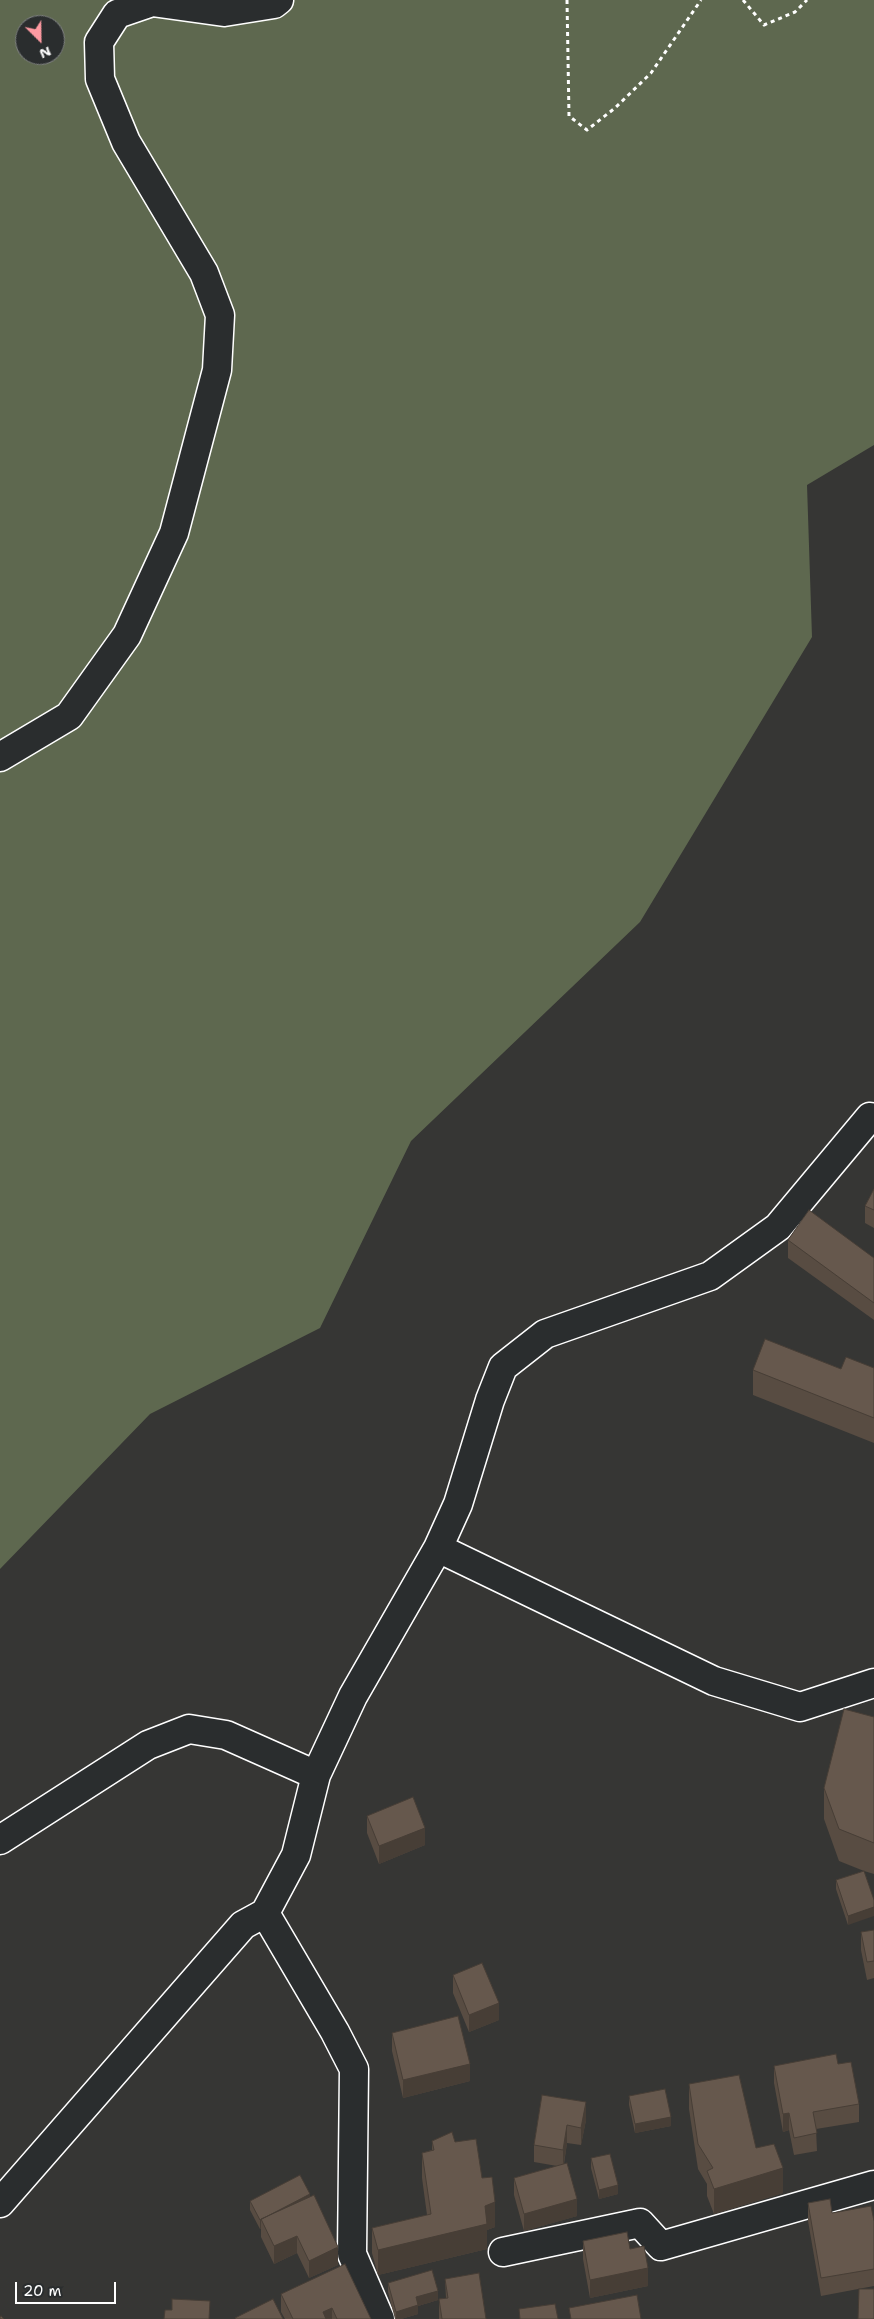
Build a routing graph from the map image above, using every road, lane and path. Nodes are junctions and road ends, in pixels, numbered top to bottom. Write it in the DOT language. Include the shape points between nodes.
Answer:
graph roads {
  1 [pos="279,0"];
  2 [pos="567,0"];
  3 [pos="701,0"];
  4 [pos="743,0"];
  5 [pos="807,0"];
  6 [pos="0,757"];
  7 [pos="870,1117"];
  8 [pos="438,1548"];
  9 [pos="874,1683"];
  10 [pos="316,1775"];
  11 [pos="0,1840"];
  12 [pos="265,1913"];
  13 [pos="874,2185"];
  14 [pos="0,2203"];
  15 [pos="503,2252"];
  16 [pos="380,2319"];
  1 -- 6 [label="street" via="274,4 224,12 152,2 117,14 99,42 100,79 126,142 204,274 220,315 217,370 174,533 127,634 69,716"];
  2 -- 3 [label="path" via="569,116 587,130 650,73"];
  4 -- 5 [label="path" via="764,25 795,12"];
  7 -- 8 [label="street" via="778,1227 710,1276 545,1334 503,1367 458,1504"];
  8 -- 9 [label="street" via="724,1684 800,1707"];
  8 -- 10 [label="street" via="352,1696"];
  10 -- 11 [label="street" via="226,1735 189,1730 148,1745"];
  10 -- 12 [label="street" via="296,1855"];
  12 -- 14 [label="street" via="243,1925"];
  12 -- 16 [label="street" via="354,2069 352,2254"];
  13 -- 15 [label="street" via="661,2246 640,2222"];
}
